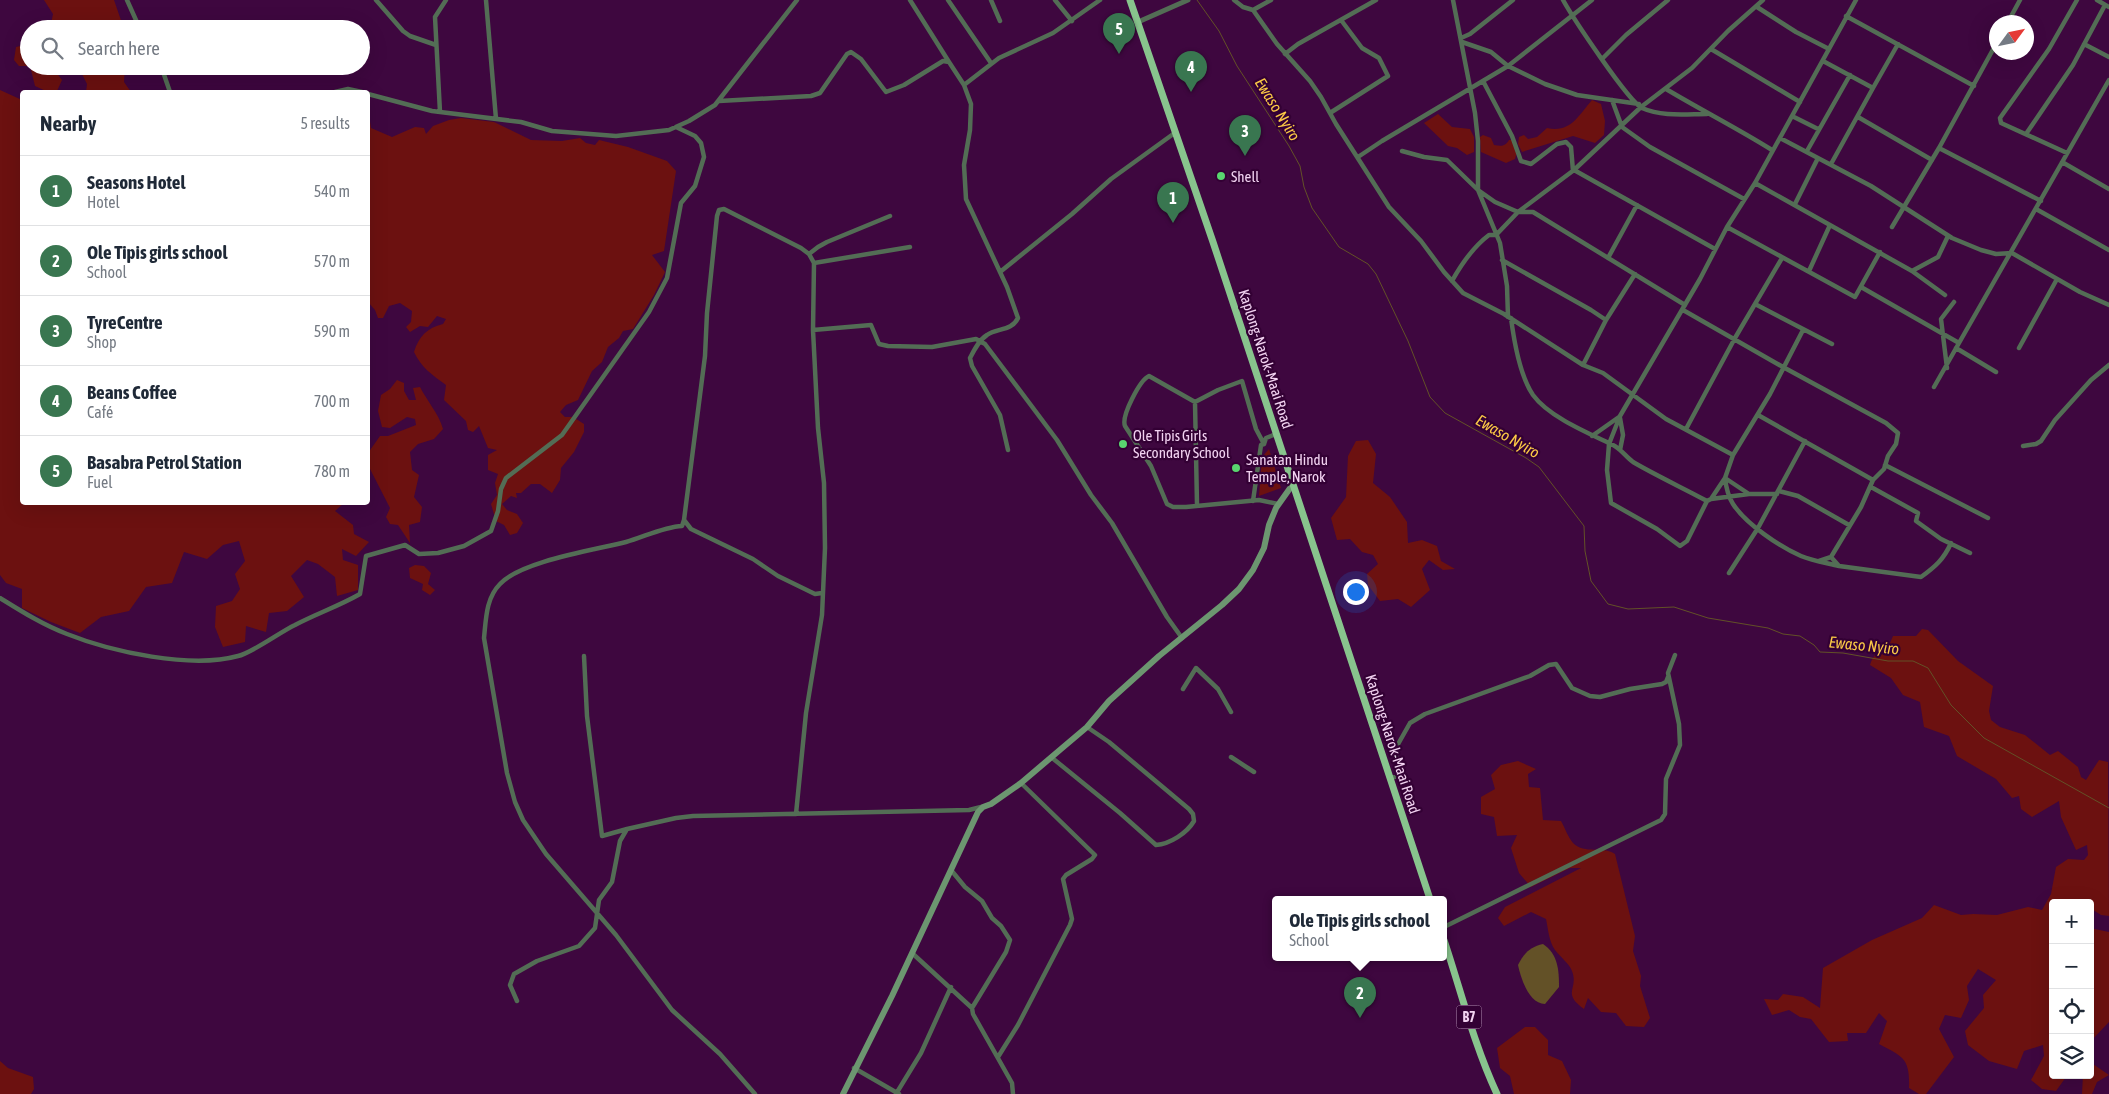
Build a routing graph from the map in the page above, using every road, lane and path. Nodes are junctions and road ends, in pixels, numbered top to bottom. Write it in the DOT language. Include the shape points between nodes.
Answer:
graph roads {
  1 [pos="127,0"];
  2 [pos="376,0"];
  3 [pos="446,0"];
  4 [pos="486,0"];
  5 [pos="796,0"];
  6 [pos="910,0"];
  7 [pos="948,0"];
  8 [pos="992,0"];
  9 [pos="1055,0"];
  10 [pos="1100,0"];
  11 [pos="1130,0"];
  12 [pos="1188,0"];
  13 [pos="1234,0"];
  14 [pos="1271,0"];
  15 [pos="1376,0"];
  16 [pos="1453,0"];
  17 [pos="1513,0"];
  18 [pos="1563,0"];
  19 [pos="1592,0"];
  20 [pos="1668,0"];
  21 [pos="1763,0"];
  22 [pos="2020,0"];
  23 [pos="2077,0"];
  24 [pos="2097,0"];
  25 [pos="1853,1"];
  26 [pos="2107,6"];
  27 [pos="1757,7"];
  28 [pos="1253,10"];
  29 [pos="2012,15"];
  30 [pos="1572,16"];
  31 [pos="1846,16"];
  32 [pos="136,20"];
  33 [pos="1341,20"];
  34 [pos="1000,21"];
  35 [pos="1072,21"];
  36 [pos="1138,22"];
  37 [pos="1461,40"];
  38 [pos="1898,44"];
  39 [pos="2084,44"];
  40 [pos="436,45"];
  41 [pos="1711,49"];
  42 [pos="1829,49"];
  43 [pos="1285,54"];
  44 [pos="1989,57"];
  45 [pos="2109,57"];
  46 [pos="1602,59"];
  47 [pos="1823,61"];
  48 [pos="949,62"];
  49 [pos="991,63"];
  50 [pos="1508,66"];
  51 [pos="164,75"];
  52 [pos="1850,75"];
  53 [pos="2109,80"];
  54 [pos="1483,81"];
  55 [pos="964,85"];
  56 [pos="1974,86"];
  57 [pos="1471,88"];
  58 [pos="1874,88"];
  59 [pos="1666,89"];
  60 [pos="169,90"];
  61 [pos="370,95"];
  62 [pos="1612,100"];
  63 [pos="719,101"];
  64 [pos="1800,102"];
  65 [pos="1640,106"];
  66 [pos="440,112"];
  67 [pos="1330,113"];
  68 [pos="1707,114"];
  69 [pos="1792,116"];
  70 [pos="1858,117"];
  71 [pos="496,119"];
  72 [pos="676,127"];
  73 [pos="1622,127"];
  74 [pos="1818,129"];
  75 [pos="1176,132"];
  76 [pos="2026,134"];
  77 [pos="1780,138"];
  78 [pos="1939,148"];
  79 [pos="1772,150"];
  80 [pos="1402,151"];
  81 [pos="1807,151"];
  82 [pos="2067,153"];
  83 [pos="1358,158"];
  84 [pos="1818,158"];
  85 [pos="1932,160"];
  86 [pos="2062,162"];
  87 [pos="1831,164"];
  88 [pos="1574,171"];
  89 [pos="1755,183"];
  90 [pos="2108,187"];
  91 [pos="1478,190"];
  92 [pos="1744,199"];
  93 [pos="2041,201"];
  94 [pos="1795,204"];
  95 [pos="1637,205"];
  96 [pos="1904,207"];
  97 [pos="2036,209"];
  98 [pos="1518,212"];
  99 [pos="890,216"];
  100 [pos="1830,225"];
  101 [pos="1727,227"];
  102 [pos="1892,227"];
  103 [pos="1496,235"];
  104 [pos="1948,236"];
  105 [pos="910,247"];
  106 [pos="1715,249"];
  107 [pos="2109,250"];
  108 [pos="1880,252"];
  109 [pos="2012,253"];
  110 [pos="809,254"];
  111 [pos="1608,258"];
  112 [pos="1782,258"];
  113 [pos="1502,260"];
  114 [pos="814,263"];
  115 [pos="1809,271"];
  116 [pos="1912,271"];
  117 [pos="1000,272"];
  118 [pos="1635,274"];
  119 [pos="2057,279"];
  120 [pos="1452,281"];
  121 [pos="1861,287"];
  122 [pos="1946,295"];
  123 [pos="1954,302"];
  124 [pos="1755,304"];
  125 [pos="2109,305"];
  126 [pos="1684,307"];
  127 [pos="1510,318"];
  128 [pos="1606,320"];
  129 [pos="813,330"];
  130 [pos="1803,330"];
  131 [pos="1942,333"];
  132 [pos="1735,338"];
  133 [pos="980,341"];
  134 [pos="1832,344"];
  135 [pos="1958,346"];
  136 [pos="2019,348"];
  137 [pos="2109,364"];
  138 [pos="1583,365"];
  139 [pos="1783,367"];
  140 [pos="1947,368"];
  141 [pos="1996,372"];
  142 [pos="1934,387"];
  143 [pos="1634,394"];
  144 [pos="1195,402"];
  145 [pos="1758,415"];
  146 [pos="1620,416"];
  147 [pos="1686,429"];
  148 [pos="1276,434"];
  149 [pos="1592,436"];
  150 [pos="1805,441"];
  151 [pos="1264,444"];
  152 [pos="1609,444"];
  153 [pos="2023,446"];
  154 [pos="1008,450"];
  155 [pos="1620,450"];
  156 [pos="1733,455"];
  157 [pos="1885,465"];
  158 [pos="1725,478"];
  159 [pos="1873,480"];
  160 [pos="1293,484"];
  161 [pos="1871,487"];
  162 [pos="1778,492"];
  163 [pos="1748,494"];
  164 [pos="1729,496"];
  165 [pos="1709,500"];
  166 [pos="1253,501"];
  167 [pos="1197,504"];
  168 [pos="1278,504"];
  169 [pos="1988,518"];
  170 [pos="684,520"];
  171 [pos="1849,525"];
  172 [pos="1758,528"];
  173 [pos="1951,543"];
  174 [pos="1970,553"];
  175 [pos="1831,557"];
  176 [pos="1820,561"];
  177 [pos="1839,566"];
  178 [pos="1729,573"];
  179 [pos="822,593"];
  180 [pos="0,598"];
  181 [pos="1182,638"];
  182 [pos="1675,655"];
  183 [pos="584,656"];
  184 [pos="1668,677"];
  185 [pos="1183,689"];
  186 [pos="1231,712"];
  187 [pos="1087,727"];
  188 [pos="1051,757"];
  189 [pos="1231,757"];
  190 [pos="1254,772"];
  191 [pos="1390,778"];
  192 [pos="1021,783"];
  193 [pos="983,807"];
  194 [pos="796,814"];
  195 [pos="627,829"];
  196 [pos="951,870"];
  197 [pos="1429,896"];
  198 [pos="597,913"];
  199 [pos="1447,926"];
  200 [pos="1447,949"];
  201 [pos="912,953"];
  202 [pos="950,987"];
  203 [pos="517,1001"];
  204 [pos="972,1008"];
  205 [pos="998,1057"];
  206 [pos="854,1068"];
  207 [pos="755,1094"];
  208 [pos="843,1094"];
  209 [pos="898,1094"];
  210 [pos="1013,1094"];
  211 [pos="1497,1094"];
  1 -- 32 [label="street"];
  2 -- 40 [label="street" via="402,31"];
  3 -- 40 [label="street" via="435,16"];
  4 -- 71 [label="street"];
  5 -- 63 [label="street"];
  6 -- 48 [label="street"];
  7 -- 49 [label="street"];
  8 -- 34 [label="street"];
  9 -- 35 [label="street"];
  10 -- 35 [label="street"];
  11 -- 36 [label="highway, Kaplong-Narok-Maai Road"];
  12 -- 36 [label="street"];
  13 -- 28 [label="street"];
  14 -- 28 [label="street"];
  15 -- 33 [label="street"];
  16 -- 37 [label="street"];
  17 -- 37 [label="street"];
  18 -- 30 [label="street"];
  19 -- 30 [label="street"];
  20 -- 46 [label="street"];
  21 -- 27 [label="street"];
  22 -- 29 [label="street"];
  23 -- 76 [label="street" via="2049,49 2000,118 2000,122"];
  24 -- 26 [label="street"];
  25 -- 31 [label="street"];
  26 -- 39 [label="street"];
  27 -- 41 [label="street" via="1728,30"];
  27 -- 42 [label="street"];
  28 -- 43 [label="street"];
  30 -- 46 [label="street"];
  30 -- 50 [label="street"];
  31 -- 38 [label="street"];
  31 -- 42 [label="street"];
  33 -- 43 [label="street"];
  33 -- 67 [label="street" via="1362,48 1379,58 1388,76"];
  35 -- 49 [label="street"];
  36 -- 75 [label="highway, Kaplong-Narok-Maai Road"];
  37 -- 50 [label="street" via="1491,52"];
  37 -- 57 [label="street"];
  38 -- 56 [label="street"];
  38 -- 58 [label="street"];
  39 -- 45 [label="street"];
  39 -- 76 [label="street"];
  40 -- 66 [label="street"];
  41 -- 59 [label="street"];
  41 -- 64 [label="street"];
  42 -- 47 [label="street"];
  43 -- 67 [label="street" via="1310,81"];
  44 -- 56 [label="street"];
  46 -- 65 [label="street"];
  47 -- 52 [label="street"];
  47 -- 64 [label="street"];
  48 -- 55 [label="street"];
  48 -- 63 [label="street" via="942,62 886,92 851,52 820,93"];
  49 -- 55 [label="street"];
  50 -- 54 [label="street"];
  50 -- 62 [label="street" via="1553,87"];
  51 -- 60 [label="street"];
  52 -- 58 [label="street"];
  52 -- 74 [label="street"];
  53 -- 82 [label="street"];
  54 -- 57 [label="street"];
  54 -- 88 [label="street" via="1512,136 1520,160 1531,164 1557,144 1566,142 1571,147"];
  55 -- 117 [label="street" via="971,104 964,165 966,199"];
  56 -- 78 [label="street"];
  57 -- 83 [label="street" via="1382,140"];
  57 -- 91 [label="street" via="1478,141"];
  58 -- 70 [label="street"];
  59 -- 65 [label="street"];
  59 -- 68 [label="street"];
  61 -- 66 [label="street"];
  62 -- 65 [label="street"];
  62 -- 73 [label="street"];
  63 -- 72 [label="street"];
  64 -- 69 [label="street"];
  65 -- 68 [label="street" via="1670,114"];
  65 -- 73 [label="street"];
  66 -- 71 [label="street"];
  67 -- 83 [label="street"];
  68 -- 79 [label="street"];
  69 -- 74 [label="street"];
  69 -- 77 [label="street"];
  70 -- 85 [label="street"];
  70 -- 87 [label="street"];
  71 -- 72 [label="street" via="552,130 610,136"];
  72 -- 180 [label="street" via="695,136 701,143 704,157 695,186 681,203 666,278 649,312 562,435 506,478 491,531 464,546 438,553 419,554 405,545 366,556 360,594 296,624 240,656 210,661 118,650 66,634"];
  73 -- 88 [label="street"];
  73 -- 92 [label="street" via="1650,148"];
  74 -- 81 [label="street"];
  75 -- 117 [label="street" via="1111,179"];
  75 -- 148 [label="highway, Kaplong-Narok-Maai Road"];
  76 -- 82 [label="street"];
  77 -- 79 [label="street"];
  77 -- 81 [label="street"];
  78 -- 85 [label="street"];
  78 -- 93 [label="street"];
  79 -- 89 [label="street"];
  80 -- 91 [label="street" via="1447,160"];
  81 -- 84 [label="street"];
  82 -- 86 [label="street"];
  83 -- 120 [label="street" via="1388,207 1421,240"];
  84 -- 87 [label="street"];
  84 -- 94 [label="street"];
  85 -- 96 [label="street"];
  86 -- 90 [label="street"];
  86 -- 93 [label="street"];
  87 -- 96 [label="street"];
  88 -- 95 [label="street"];
  88 -- 98 [label="street"];
  89 -- 92 [label="street"];
  89 -- 94 [label="street"];
  91 -- 98 [label="street"];
  91 -- 103 [label="street"];
  92 -- 101 [label="street"];
  93 -- 97 [label="street"];
  94 -- 100 [label="street"];
  95 -- 106 [label="street"];
  95 -- 111 [label="street"];
  96 -- 102 [label="street"];
  96 -- 104 [label="street"];
  97 -- 107 [label="street"];
  97 -- 109 [label="street"];
  98 -- 103 [label="street"];
  98 -- 111 [label="street" via="1533,212"];
  99 -- 110 [label="street" via="828,242"];
  100 -- 108 [label="street"];
  100 -- 115 [label="street"];
  101 -- 106 [label="street"];
  101 -- 112 [label="street"];
  103 -- 113 [label="street"];
  103 -- 120 [label="street" via="1490,235 1477,246"];
  104 -- 109 [label="street" via="1996,254"];
  104 -- 116 [label="street" via="1938,257"];
  105 -- 114 [label="street"];
  106 -- 126 [label="street"];
  108 -- 116 [label="street"];
  108 -- 121 [label="street"];
  109 -- 119 [label="street"];
  109 -- 135 [label="street"];
  110 -- 114 [label="street"];
  110 -- 170 [label="street" via="724,209 718,212 705,356"];
  111 -- 118 [label="street"];
  112 -- 115 [label="street"];
  112 -- 124 [label="street"];
  113 -- 127 [label="street"];
  113 -- 128 [label="street"];
  114 -- 129 [label="street"];
  115 -- 121 [label="street" via="1855,297"];
  116 -- 122 [label="street"];
  117 -- 133 [label="street" via="1018,318 1008,328 988,334"];
  118 -- 126 [label="street"];
  118 -- 128 [label="street"];
  119 -- 125 [label="street"];
  119 -- 136 [label="street"];
  120 -- 127 [label="street" via="1463,293"];
  121 -- 131 [label="street"];
  123 -- 131 [label="street" via="1941,319"];
  124 -- 130 [label="street"];
  124 -- 132 [label="street"];
  126 -- 132 [label="street"];
  126 -- 143 [label="street"];
  127 -- 138 [label="street"];
  127 -- 149 [label="street" via="1531,392 1546,408"];
  128 -- 138 [label="street"];
  129 -- 133 [label="street" via="871,325 879,344 888,346 932,347 972,339"];
  129 -- 179 [label="street" via="824,483"];
  130 -- 134 [label="street"];
  130 -- 139 [label="street"];
  131 -- 135 [label="street"];
  131 -- 140 [label="street"];
  132 -- 139 [label="street"];
  132 -- 147 [label="street"];
  133 -- 154 [label="street" via="970,361 1000,415"];
  133 -- 181 [label="street" via="1057,440"];
  135 -- 140 [label="street"];
  135 -- 141 [label="street"];
  137 -- 153 [label="street" via="2055,420 2041,441"];
  138 -- 143 [label="street" via="1603,373"];
  139 -- 145 [label="street"];
  139 -- 157 [label="street" via="1886,423 1898,433"];
  140 -- 142 [label="street"];
  143 -- 146 [label="street"];
  143 -- 147 [label="street" via="1653,410"];
  144 -- 151 [label="street" via="1242,381 1256,429"];
  144 -- 167 [label="street"];
  144 -- 167 [label="street" via="1149,376 1142,380 1123,419 1151,466 1166,504 1178,507"];
  145 -- 150 [label="street"];
  145 -- 156 [label="street"];
  146 -- 149 [label="street"];
  146 -- 152 [label="street"];
  146 -- 155 [label="street" via="1623,435"];
  147 -- 156 [label="street"];
  148 -- 151 [label="street" via="1266,438"];
  148 -- 160 [label="highway, Kaplong-Narok-Maai Road"];
  149 -- 152 [label="street"];
  150 -- 159 [label="street"];
  150 -- 162 [label="street"];
  151 -- 166 [label="street" via="1258,455"];
  152 -- 155 [label="street"];
  152 -- 165 [label="street" via="1607,470 1612,503 1657,528 1680,546 1687,541"];
  155 -- 165 [label="street" via="1631,460"];
  156 -- 158 [label="street"];
  157 -- 159 [label="street"];
  157 -- 169 [label="street"];
  158 -- 163 [label="street"];
  158 -- 164 [label="street"];
  158 -- 165 [label="street"];
  159 -- 161 [label="street"];
  160 -- 168 [label="main road"];
  160 -- 191 [label="highway, Kaplong-Narok-Maai Road"];
  161 -- 171 [label="street"];
  161 -- 173 [label="street" via="1918,513 1916,522"];
  162 -- 163 [label="street"];
  162 -- 171 [label="street" via="1798,496"];
  162 -- 172 [label="street"];
  163 -- 164 [label="street"];
  164 -- 165 [label="street"];
  164 -- 172 [label="street"];
  166 -- 167 [label="street"];
  166 -- 168 [label="street"];
  168 -- 181 [label="main road" via="1264,548 1249,576 1222,606"];
  170 -- 179 [label="street" via="691,530 753,559 778,576 815,594"];
  170 -- 198 [label="street" via="682,526 516,573 501,582 490,596 484,638 503,756 515,802 546,854"];
  171 -- 175 [label="street"];
  172 -- 176 [label="street" via="1777,543"];
  172 -- 178 [label="street"];
  173 -- 174 [label="street"];
  173 -- 177 [label="street" via="1938,565 1921,578"];
  175 -- 176 [label="street"];
  175 -- 177 [label="street"];
  176 -- 177 [label="street"];
  179 -- 194 [label="street" via="822,615 806,713"];
  181 -- 187 [label="main road" via="1109,702"];
  182 -- 184 [label="street"];
  183 -- 195 [label="street" via="587,716 602,836"];
  184 -- 191 [label="street" via="1662,684 1600,697 1590,696 1572,688 1556,664 1549,665 1530,676 1425,714 1410,723 1397,746 1400,771 1398,776"];
  184 -- 199 [label="street" via="1679,724 1680,745 1666,779 1665,814 1661,820"];
  185 -- 186 [label="street" via="1196,668 1218,689"];
  187 -- 188 [label="main road"];
  187 -- 188 [label="street" via="1189,809 1194,821 1191,826 1171,841 1156,845"];
  188 -- 192 [label="main road"];
  189 -- 190 [label="street"];
  191 -- 197 [label="highway, Kaplong-Narok-Maai Road"];
  192 -- 193 [label="main road"];
  192 -- 205 [label="street" via="1095,855 1064,879 1072,920"];
  193 -- 194 [label="street"];
  193 -- 196 [label="main road"];
  194 -- 195 [label="street" via="693,816"];
  195 -- 198 [label="street" via="620,841 612,882 599,900"];
  196 -- 201 [label="main road"];
  196 -- 204 [label="street" via="982,901 1010,940"];
  198 -- 203 [label="street" via="595,928 579,946 537,961 514,974 510,985"];
  198 -- 207 [label="street" via="672,1010 720,1054"];
  200 -- 211 [label="highway, B7" via="1484,1069"];
  201 -- 202 [label="street"];
  201 -- 206 [label="main road"];
  202 -- 204 [label="street"];
  202 -- 209 [label="street" via="921,1053"];
  204 -- 205 [label="street"];
  205 -- 210 [label="street" via="1012,1083"];
  206 -- 208 [label="main road"];
  206 -- 209 [label="street"];
}
